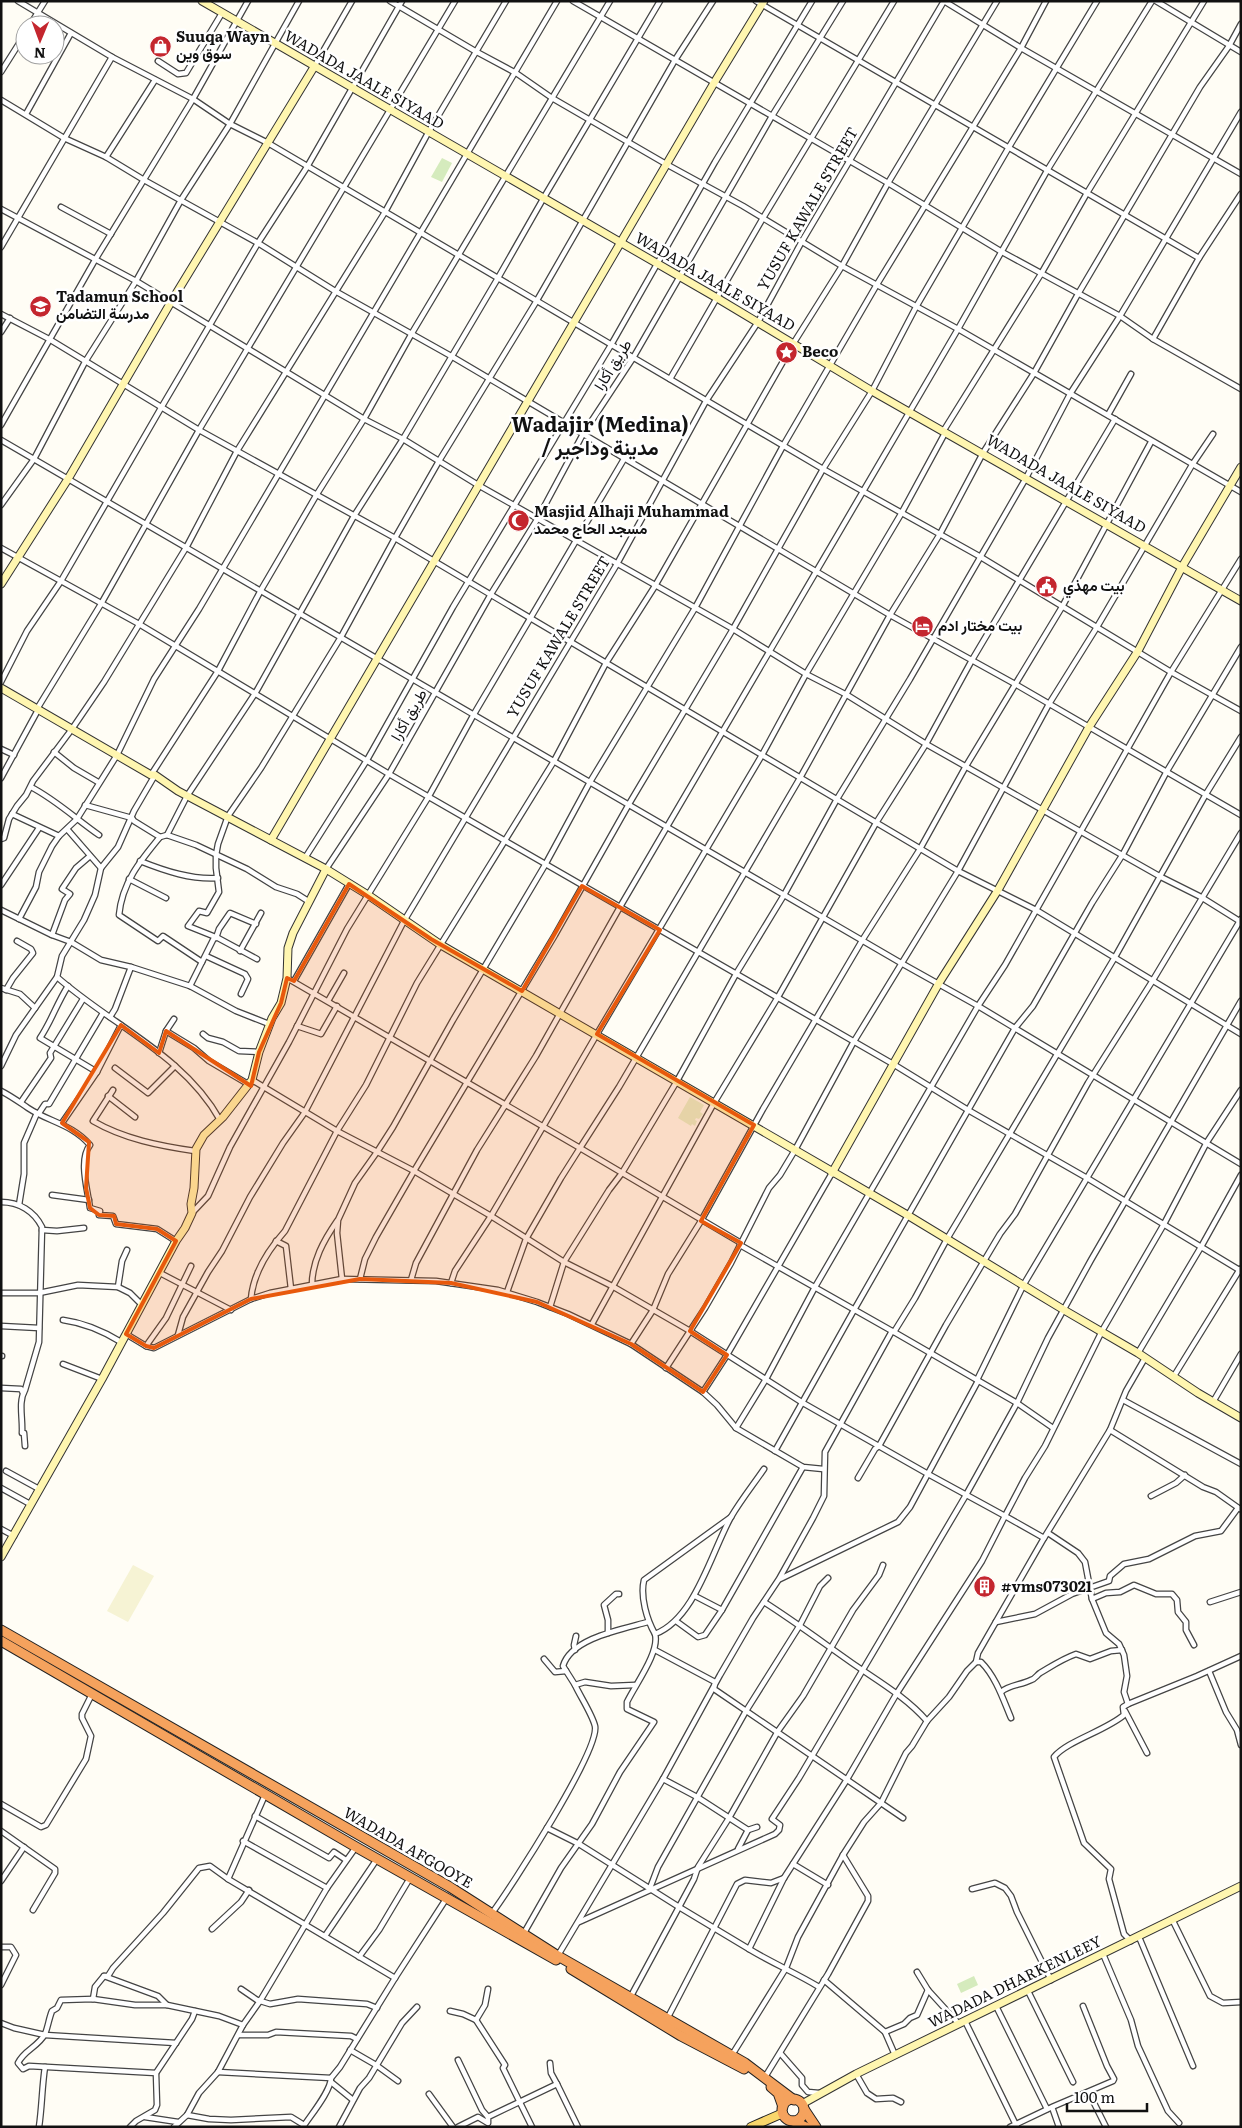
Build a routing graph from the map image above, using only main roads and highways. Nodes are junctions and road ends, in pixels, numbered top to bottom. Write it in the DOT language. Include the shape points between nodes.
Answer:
graph roads {
  1 [pos="1,1630"];
  2 [pos="1,1641"];
  3 [pos="556,1957"];
  4 [pos="800,2104"];
  5 [pos="783,2110"];
  6 [pos="793,2121"];
  7 [pos="751,2127"];
  8 [pos="806,2127"];
  9 [pos="816,2127"];
  1 -- 3 [label="highway, WADADA AFGOOYE" via="492,1913"];
  2 -- 3 [label="highway, WADADA AFGOOYE" via="446,1899"];
  3 -- 4 [label="highway, WADADA AFGOOYE" via="732,2055"];
  3 -- 5 [label="highway, WADADA AFGOOYE" via="681,2036 744,2069 778,2093"];
  4 -- 5 [label="highway" via="787,2102"];
  4 -- 6 [label="highway" via="802,2116"];
  4 -- 9 [label="highway, WADADA AFGOOYE"];
  5 -- 6 [label="highway" via="787,2119"];
  5 -- 7 [label="main road"];
  6 -- 8 [label="highway"];
}
